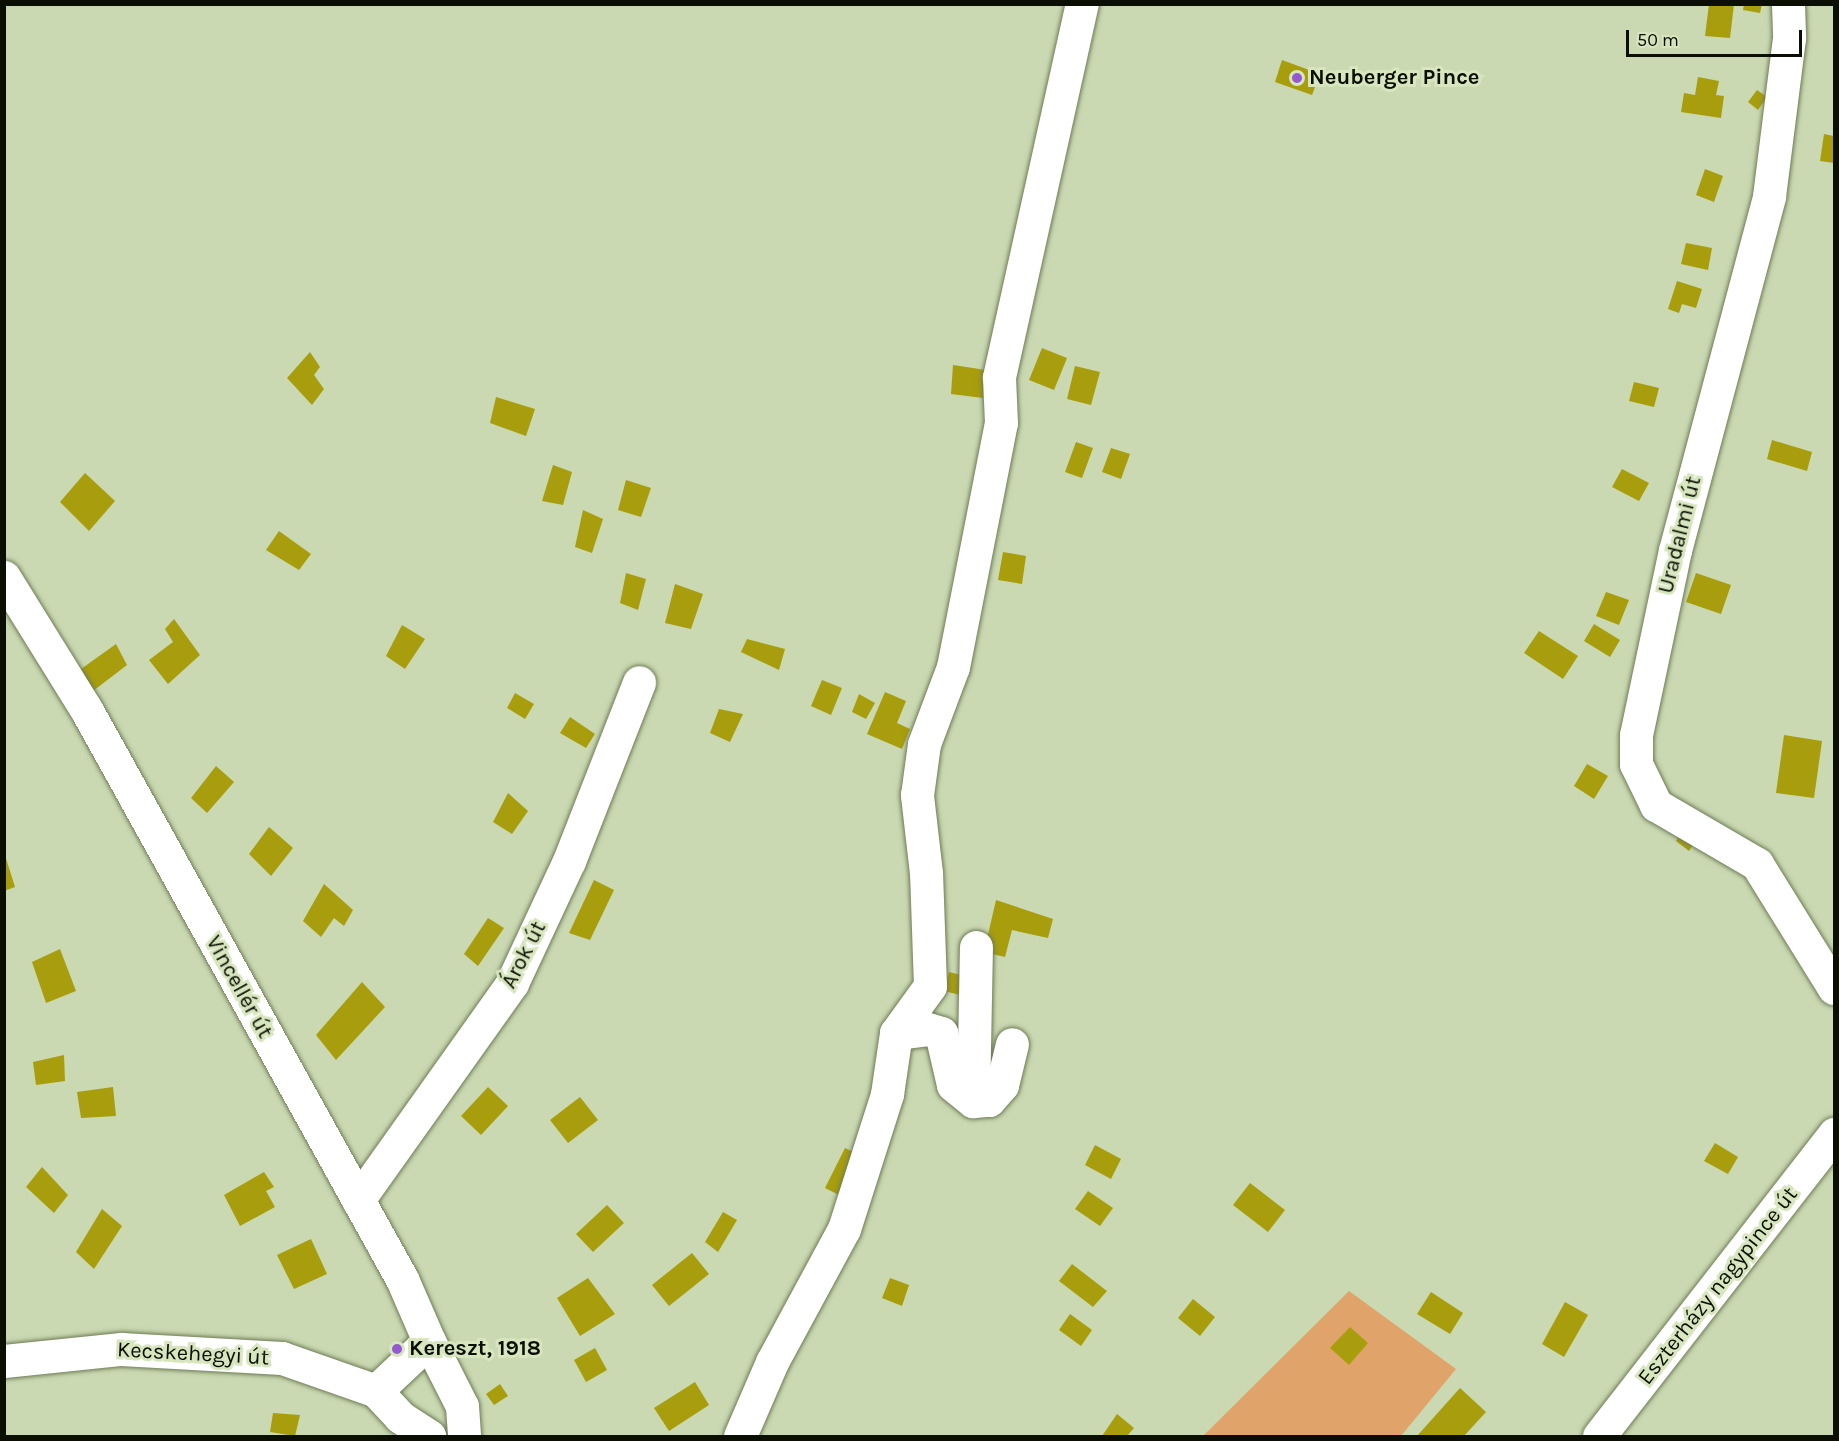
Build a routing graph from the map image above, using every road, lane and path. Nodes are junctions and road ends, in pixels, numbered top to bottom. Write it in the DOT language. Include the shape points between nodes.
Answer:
graph roads {
  1 [pos="1082,4"];
  2 [pos="1788,4"];
  3 [pos="4,577"];
  4 [pos="639,682"];
  5 [pos="976,947"];
  6 [pos="1834,988"];
  7 [pos="897,1033"];
  8 [pos="1012,1044"];
  9 [pos="972,1101"];
  10 [pos="1834,1134"];
  11 [pos="358,1200"];
  12 [pos="429,1341"];
  13 [pos="4,1361"];
  14 [pos="376,1390"];
  15 [pos="429,1437"];
  16 [pos="464,1437"];
  17 [pos="740,1437"];
  18 [pos="1599,1437"];
  1 -- 7 [label="street" via="999,377 1001,423 952,667 924,744 917,795 926,873 930,986"];
  2 -- 6 [label="street, Uradalmi út" via="1789,38 1769,197 1670,629 1636,735 1636,764 1648,795 1668,813 1757,864"];
  3 -- 11 [label="street, Vincellér út" via="86,709"];
  4 -- 11 [label="street, Árok út" via="569,861 512,983"];
  5 -- 9 [label="street"];
  7 -- 9 [label="street" via="928,1029 941,1033 953,1085"];
  7 -- 17 [label="street" via="887,1094 844,1229 772,1362"];
  8 -- 9 [label="street" via="1002,1085 990,1100"];
  10 -- 18 [label="street, Eszterházy nagypince út"];
  11 -- 12 [label="street, Vincellér út"];
  12 -- 14 [label="street"];
  12 -- 16 [label="street, Vincellér út" via="462,1406"];
  13 -- 14 [label="street, Kecskehegyi út" via="121,1349 282,1358"];
  14 -- 15 [label="street" via="400,1417"];
}
